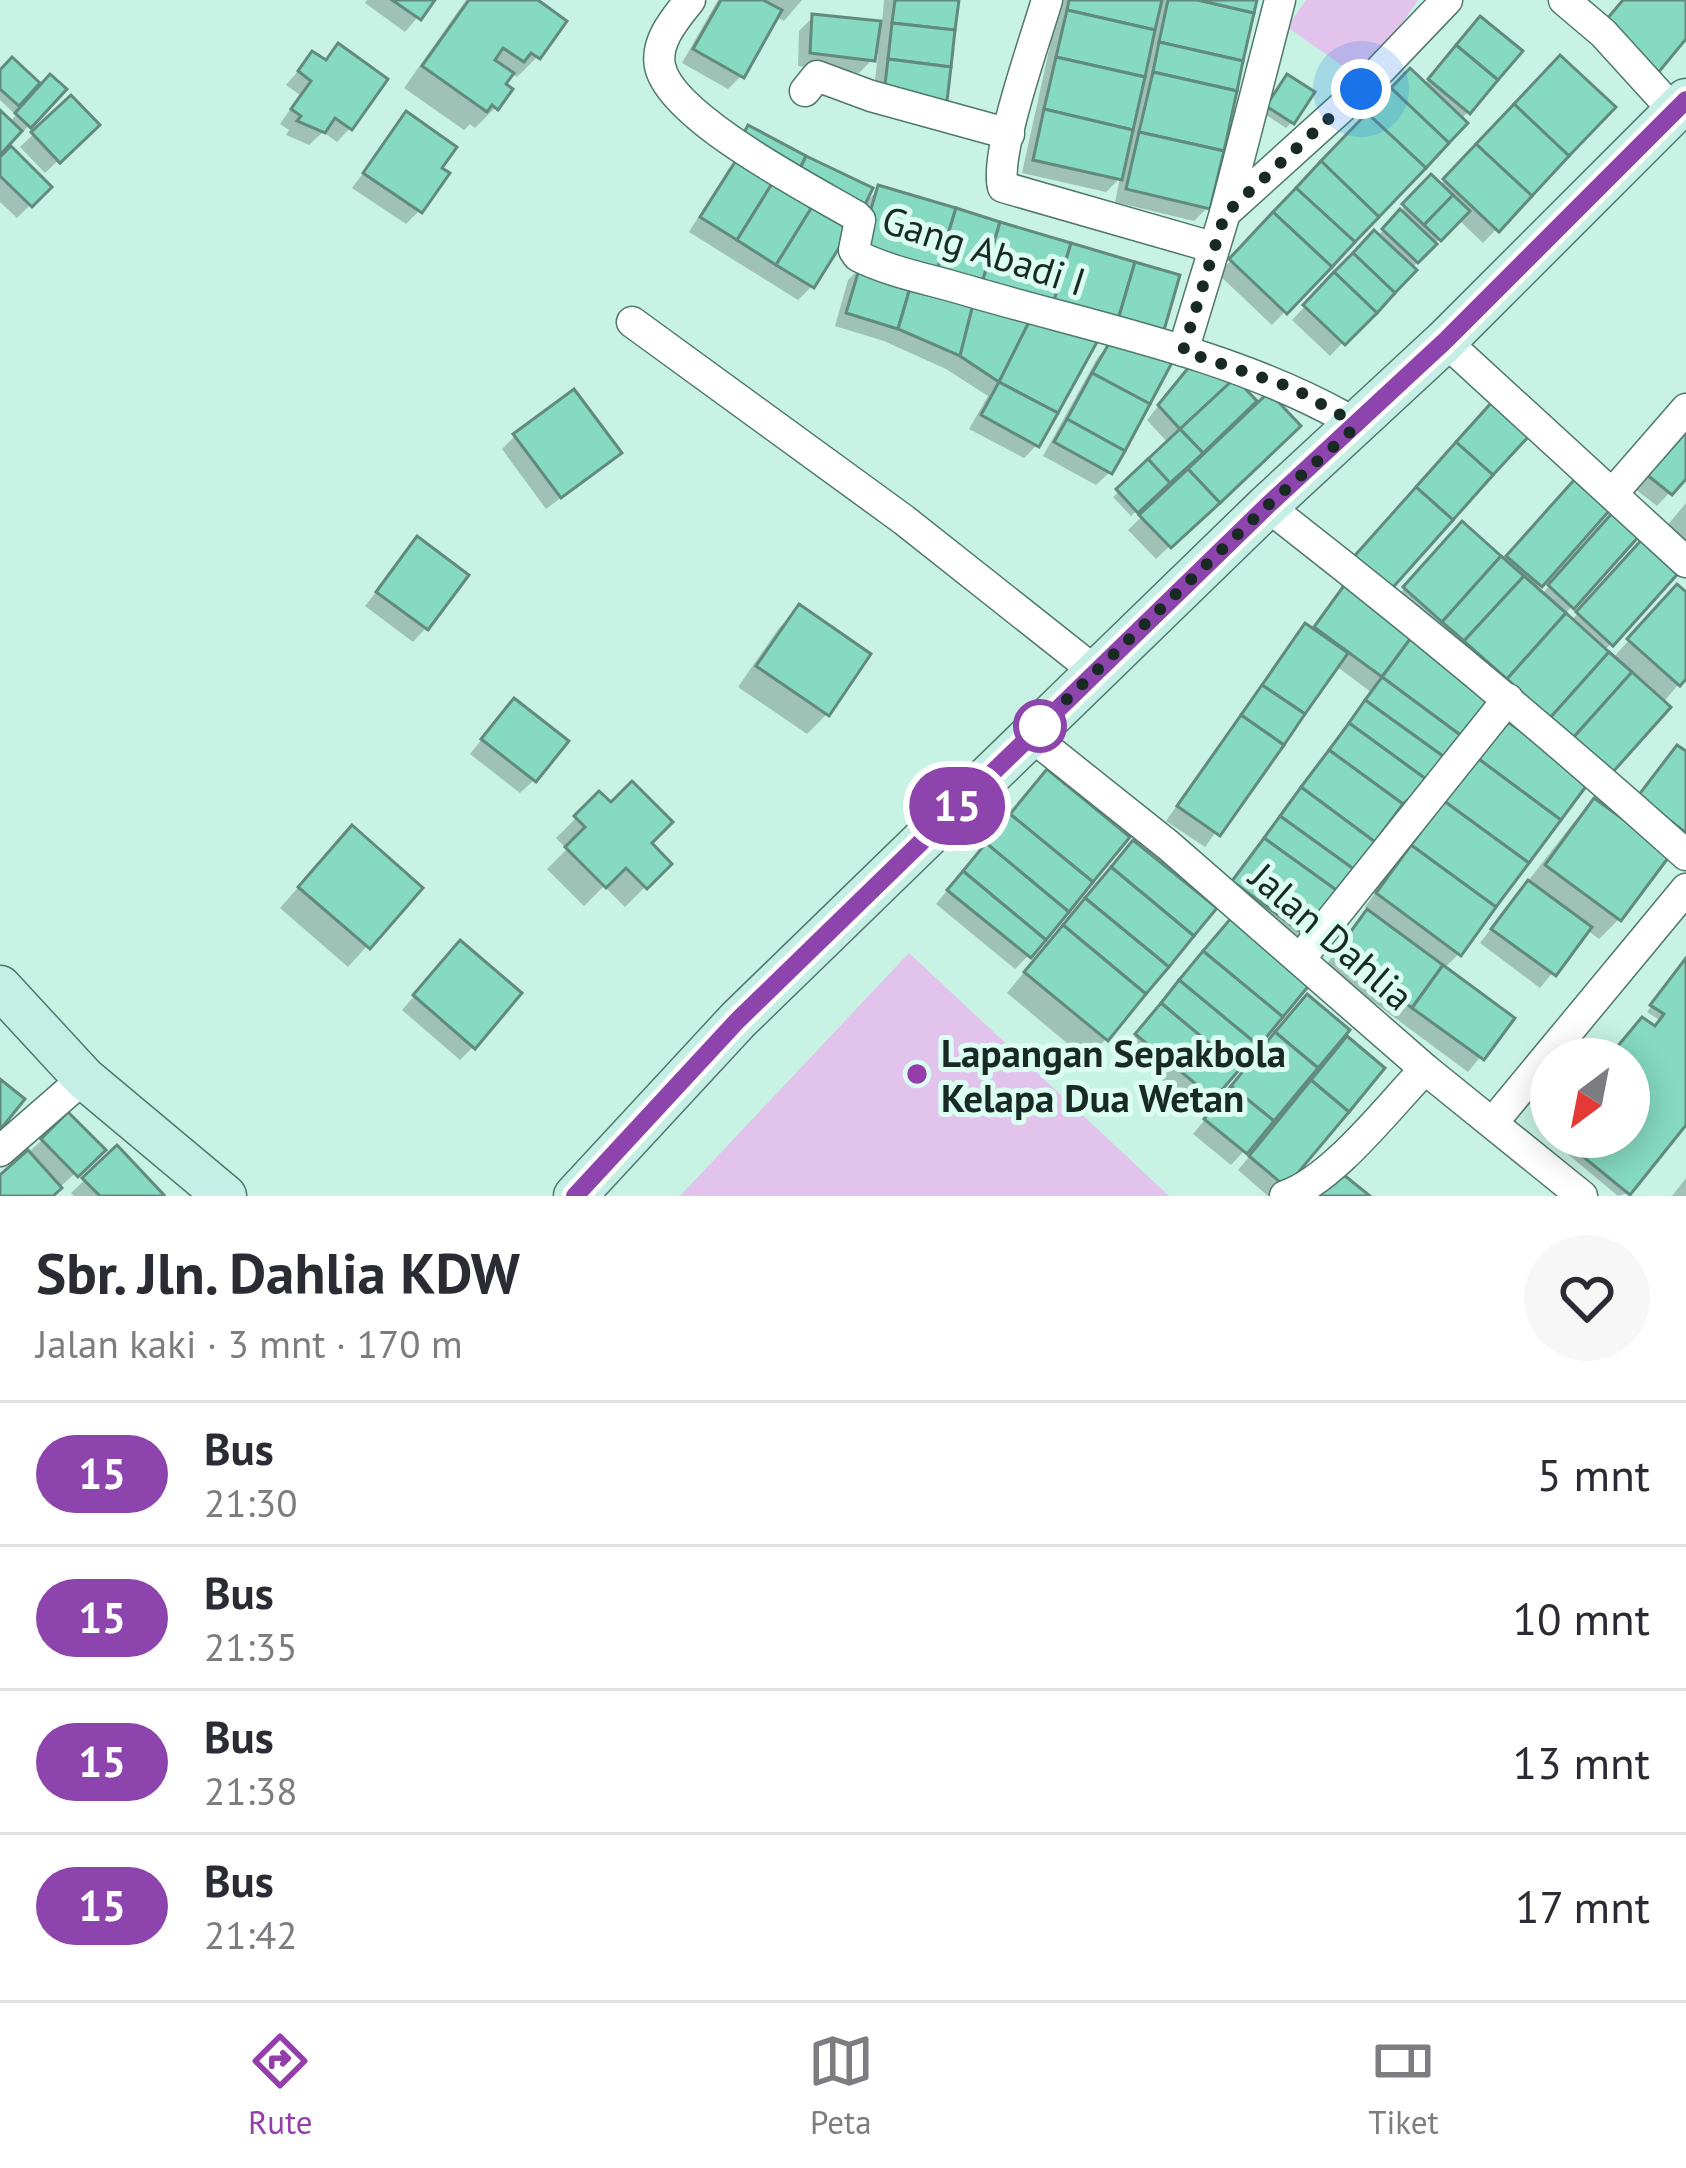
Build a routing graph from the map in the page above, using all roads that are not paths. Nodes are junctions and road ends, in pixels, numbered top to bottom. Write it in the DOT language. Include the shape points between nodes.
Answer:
graph roads {
  1 [pos="690,0"];
  2 [pos="1047,0"];
  3 [pos="1280,0"];
  4 [pos="1447,0"];
  5 [pos="1564,0"];
  6 [pos="805,91"];
  7 [pos="1680,105"];
  8 [pos="1010,134"];
  9 [pos="1225,214"];
  10 [pos="1213,247"];
  11 [pos="632,322"];
  12 [pos="1445,341"];
  13 [pos="1183,351"];
  14 [pos="1686,409"];
  15 [pos="1350,432"];
  16 [pos="1612,494"];
  17 [pos="1267,506"];
  18 [pos="1686,562"];
  19 [pos="1096,673"];
  20 [pos="1508,699"];
  21 [pos="1030,735"];
  22 [pos="1686,855"];
  23 [pos="1686,889"];
  24 [pos="1300,959"];
  25 [pos="0,987"];
  26 [pos="1425,1069"];
  27 [pos="84,1078"];
  28 [pos="1494,1121"];
  29 [pos="0,1150"];
  30 [pos="225,1196"];
  31 [pos="574,1196"];
  32 [pos="1285,1196"];
  33 [pos="1582,1196"];
  1 -- 13 [label="street, Gang Abadi I" via="660,52 673,94 856,216 858,256"];
  2 -- 8 [label="street"];
  3 -- 9 [label="street"];
  4 -- 9 [label="street"];
  5 -- 7 [label="street"];
  6 -- 8 [label="street" via="817,76"];
  7 -- 12 [label="street"];
  8 -- 10 [label="street" via="1000,176 1012,192"];
  9 -- 10 [label="street"];
  10 -- 13 [label="street"];
  11 -- 19 [label="street" via="904,520"];
  12 -- 15 [label="street"];
  12 -- 16 [label="street"];
  13 -- 15 [label="street, Gang Abadi I" via="1293,388 1344,417"];
  14 -- 16 [label="street"];
  15 -- 17 [label="street"];
  16 -- 18 [label="street"];
  17 -- 19 [label="street"];
  17 -- 20 [label="street"];
  19 -- 21 [label="street"];
  20 -- 22 [label="street"];
  20 -- 24 [label="street"];
  21 -- 24 [label="street, Jalan Dahlia"];
  21 -- 31 [label="street" via="738,1020"];
  23 -- 28 [label="street"];
  24 -- 26 [label="street, Jalan Dahlia"];
  25 -- 27 [label="street"];
  26 -- 28 [label="street, Jalan Dahlia"];
  26 -- 32 [label="street" via="1336,1161"];
  27 -- 29 [label="street"];
  27 -- 30 [label="street"];
  28 -- 33 [label="street, Jalan Dahlia"];
}
